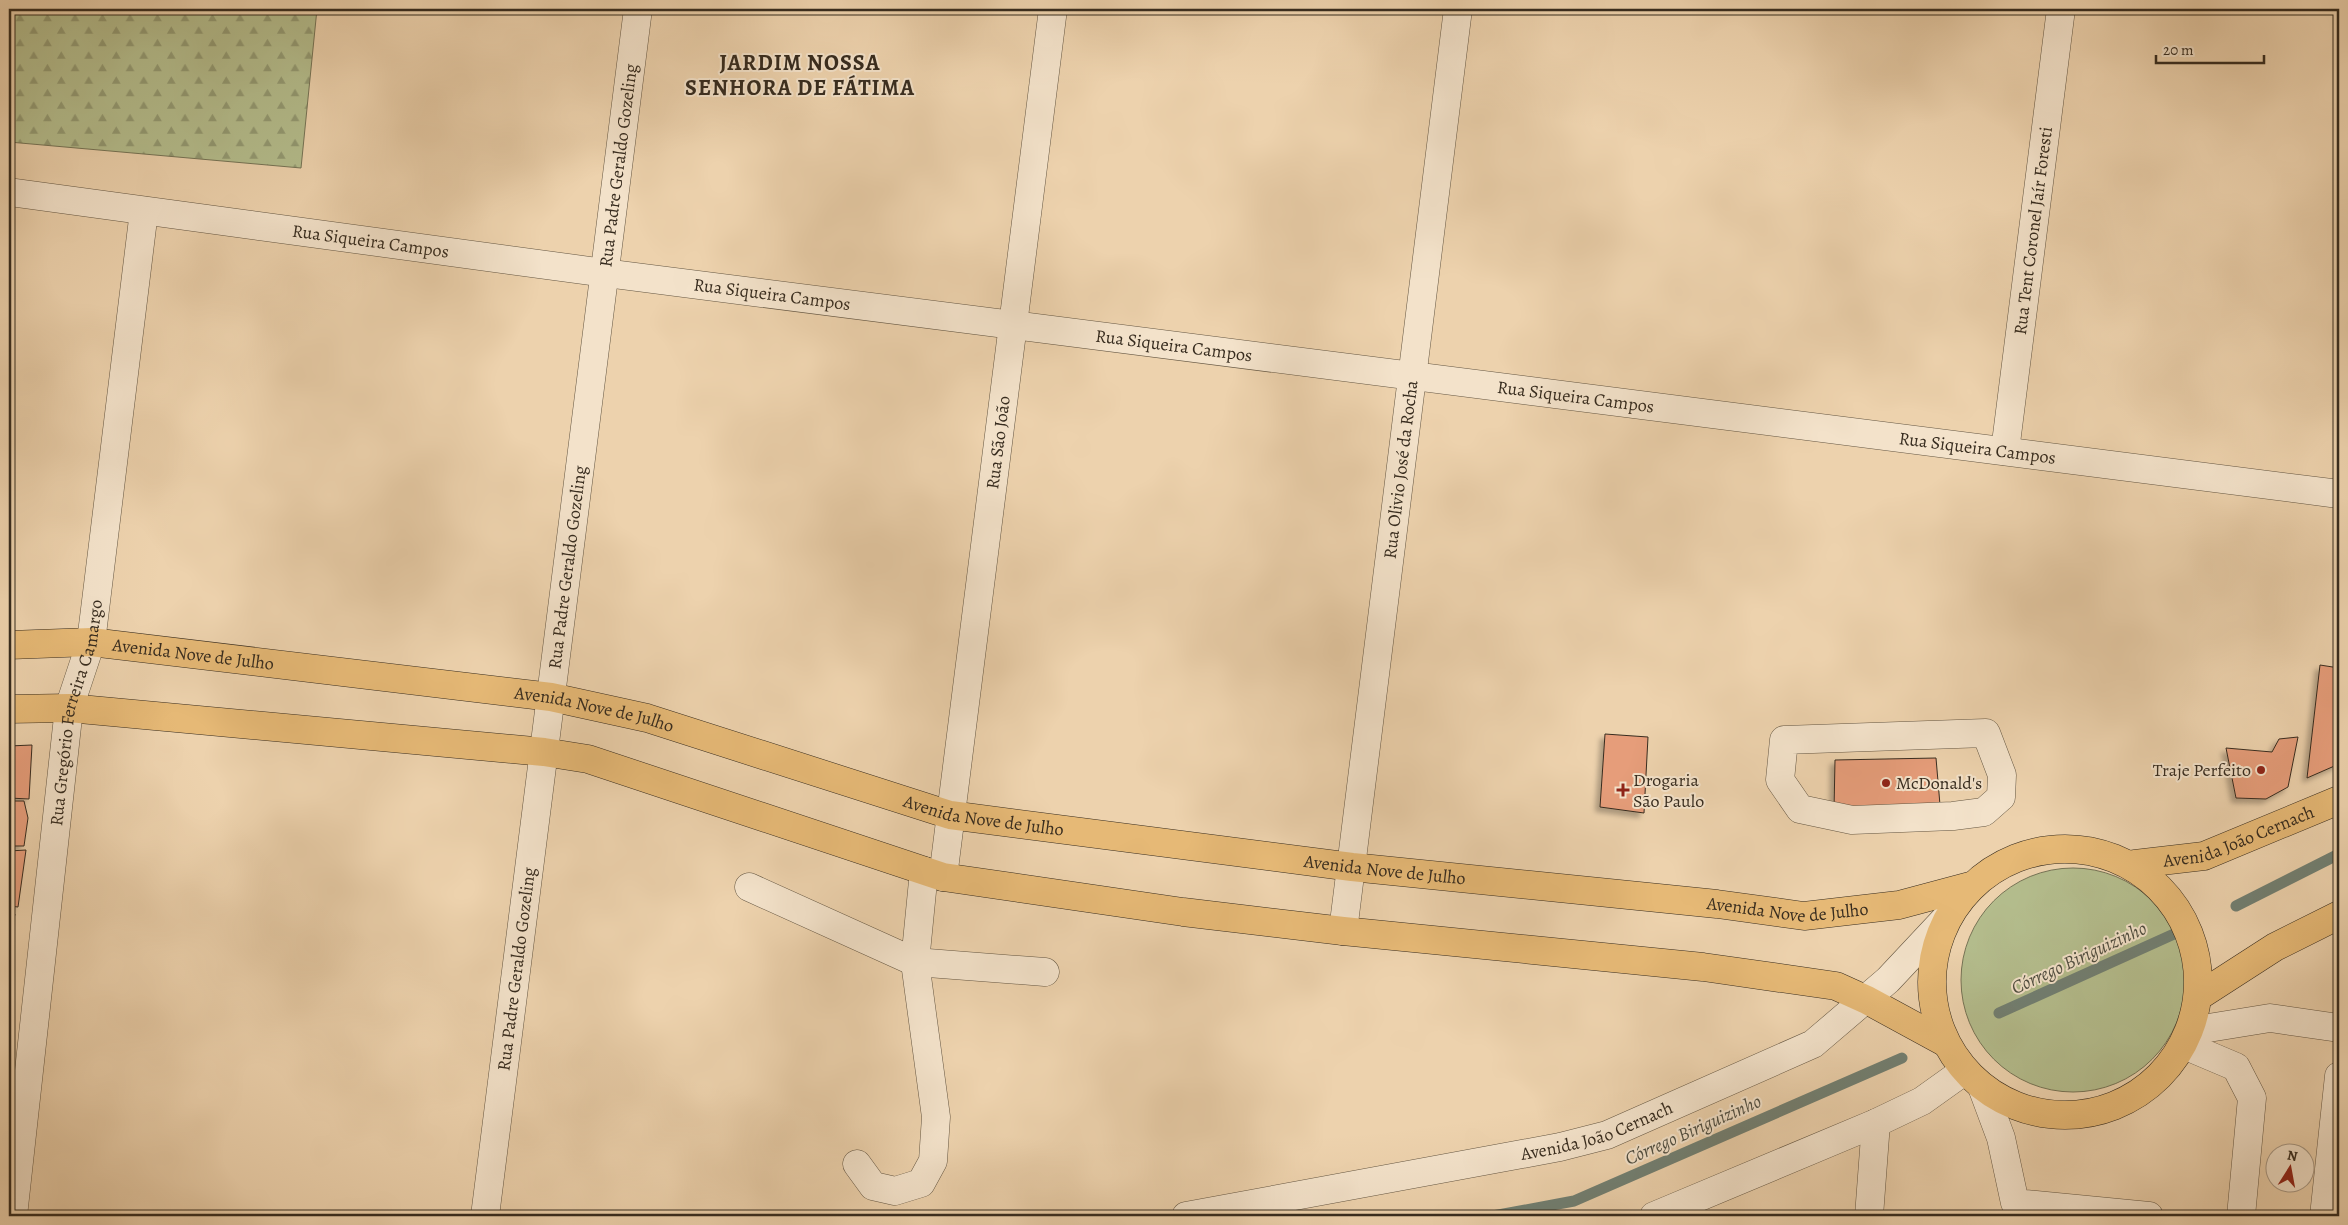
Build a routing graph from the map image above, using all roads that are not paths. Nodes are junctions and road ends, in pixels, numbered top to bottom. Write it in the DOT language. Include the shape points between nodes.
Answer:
graph roads {
  1 [pos="638,9"];
  2 [pos="1052,9"];
  3 [pos="1458,9"];
  4 [pos="2061,9"];
  5 [pos="9,192"];
  6 [pos="144,211"];
  7 [pos="605,274"];
  8 [pos="1012,325"];
  9 [pos="1413,376"];
  10 [pos="2005,451"];
  11 [pos="2339,494"];
  12 [pos="91,642"];
  13 [pos="9,645"];
  14 [pos="551,697"];
  15 [pos="69,708"];
  16 [pos="9,709"];
  17 [pos="1986,733"];
  18 [pos="544,752"];
  19 [pos="2339,800"];
  20 [pos="950,815"];
  21 [pos="2135,864"];
  22 [pos="1352,867"];
  23 [pos="934,874"];
  24 [pos="1970,886"];
  25 [pos="749,887"];
  26 [pos="2339,915"];
  27 [pos="1947,917"];
  28 [pos="1343,931"];
  29 [pos="915,962"];
  30 [pos="1045,972"];
  31 [pos="2200,996"];
  32 [pos="1867,1000"];
  33 [pos="2339,1028"];
  34 [pos="2187,1038"];
  35 [pos="1946,1043"];
  36 [pos="2339,1076"];
  37 [pos="1973,1079"];
  38 [pos="1876,1124"];
  39 [pos="857,1164"];
  40 [pos="13,1216"];
  41 [pos="485,1216"];
  42 [pos="1186,1216"];
  43 [pos="1654,1216"];
  44 [pos="1869,1216"];
  45 [pos="2149,1216"];
  46 [pos="2241,1216"];
  47 [pos="2324,1216"];
  1 -- 7 [label="street, Rua Padre Geraldo Gozeling"];
  2 -- 8 [label="street, Rua São João"];
  3 -- 9 [label="street, Rua Olivio José da Rocha"];
  4 -- 10 [label="street, Rua Tent Coronel Jaír Foresti"];
  5 -- 6 [label="street, Rua Siqueira Campos"];
  6 -- 7 [label="street, Rua Siqueira Campos"];
  6 -- 12 [label="street, Rua Gregório Ferreira Camargo"];
  7 -- 8 [label="street, Rua Siqueira Campos"];
  7 -- 14 [label="street, Rua Padre Geraldo Gozeling"];
  8 -- 9 [label="street, Rua Siqueira Campos"];
  8 -- 20 [label="street, Rua São João"];
  9 -- 10 [label="street, Rua Siqueira Campos"];
  9 -- 22 [label="street, Rua Olivio José da Rocha"];
  10 -- 11 [label="street, Rua Siqueira Campos"];
  12 -- 13 [label="main road, Avenida Nove de Julho"];
  12 -- 14 [label="main road, Avenida Nove de Julho"];
  12 -- 15 [label="street, Rua Gregório Ferreira Camargo"];
  14 -- 18 [label="street, Rua Padre Geraldo Gozeling"];
  14 -- 20 [label="main road, Avenida Nove de Julho" via="647,718"];
  15 -- 16 [label="main road"];
  15 -- 18 [label="main road"];
  15 -- 40 [label="street, Rua Gregório Ferreira Camargo"];
  17 -- 17 [label="street" via="1784,740 1780,780 1800,810 1852,820 1984,812 2002,797 2002,776"];
  18 -- 23 [label="main road" via="588,759"];
  18 -- 41 [label="street, Rua Padre Geraldo Gozeling"];
  19 -- 21 [label="main road, Avenida João Cernach" via="2204,856"];
  20 -- 22 [label="main road, Avenida Nove de Julho"];
  20 -- 23 [label="street, Rua São João"];
  21 -- 24 [label="main road" via="2060,848 2011,859"];
  21 -- 31 [label="main road" via="2168,896 2187,926 2198,960"];
  22 -- 24 [label="main road, Avenida Nove de Julho" via="1717,904 1804,916 1899,905"];
  22 -- 28 [label="street, Rua Olivio José da Rocha"];
  23 -- 28 [label="main road" via="1183,912"];
  23 -- 29 [label="street, Rua São João"];
  24 -- 27 [label="main road"];
  25 -- 29 [label="street"];
  26 -- 31 [label="main road" via="2275,947"];
  27 -- 32 [label="street, Avenida João Cernach"];
  27 -- 35 [label="main road" via="1935,947 1930,980 1934,1012"];
  28 -- 32 [label="main road" via="1703,967 1836,986"];
  29 -- 30 [label="street"];
  29 -- 39 [label="street, Rua São João" via="936,1117 933,1161 921,1183 895,1191 873,1186"];
  31 -- 34 [label="main road"];
  32 -- 35 [label="main road"];
  32 -- 42 [label="street, Avenida João Cernach" via="1814,1044 1607,1135 1550,1149"];
  33 -- 34 [label="street" via="2270,1018"];
  34 -- 37 [label="main road" via="2151,1085 2104,1110 2052,1115 2002,1100"];
  34 -- 46 [label="street" via="2236,1067 2252,1098"];
  35 -- 37 [label="main road"];
  36 -- 47 [label="street"];
  37 -- 38 [label="street"];
  37 -- 45 [label="street" via="2001,1138 2015,1203"];
  38 -- 43 [label="street"];
  38 -- 44 [label="street"];
}
